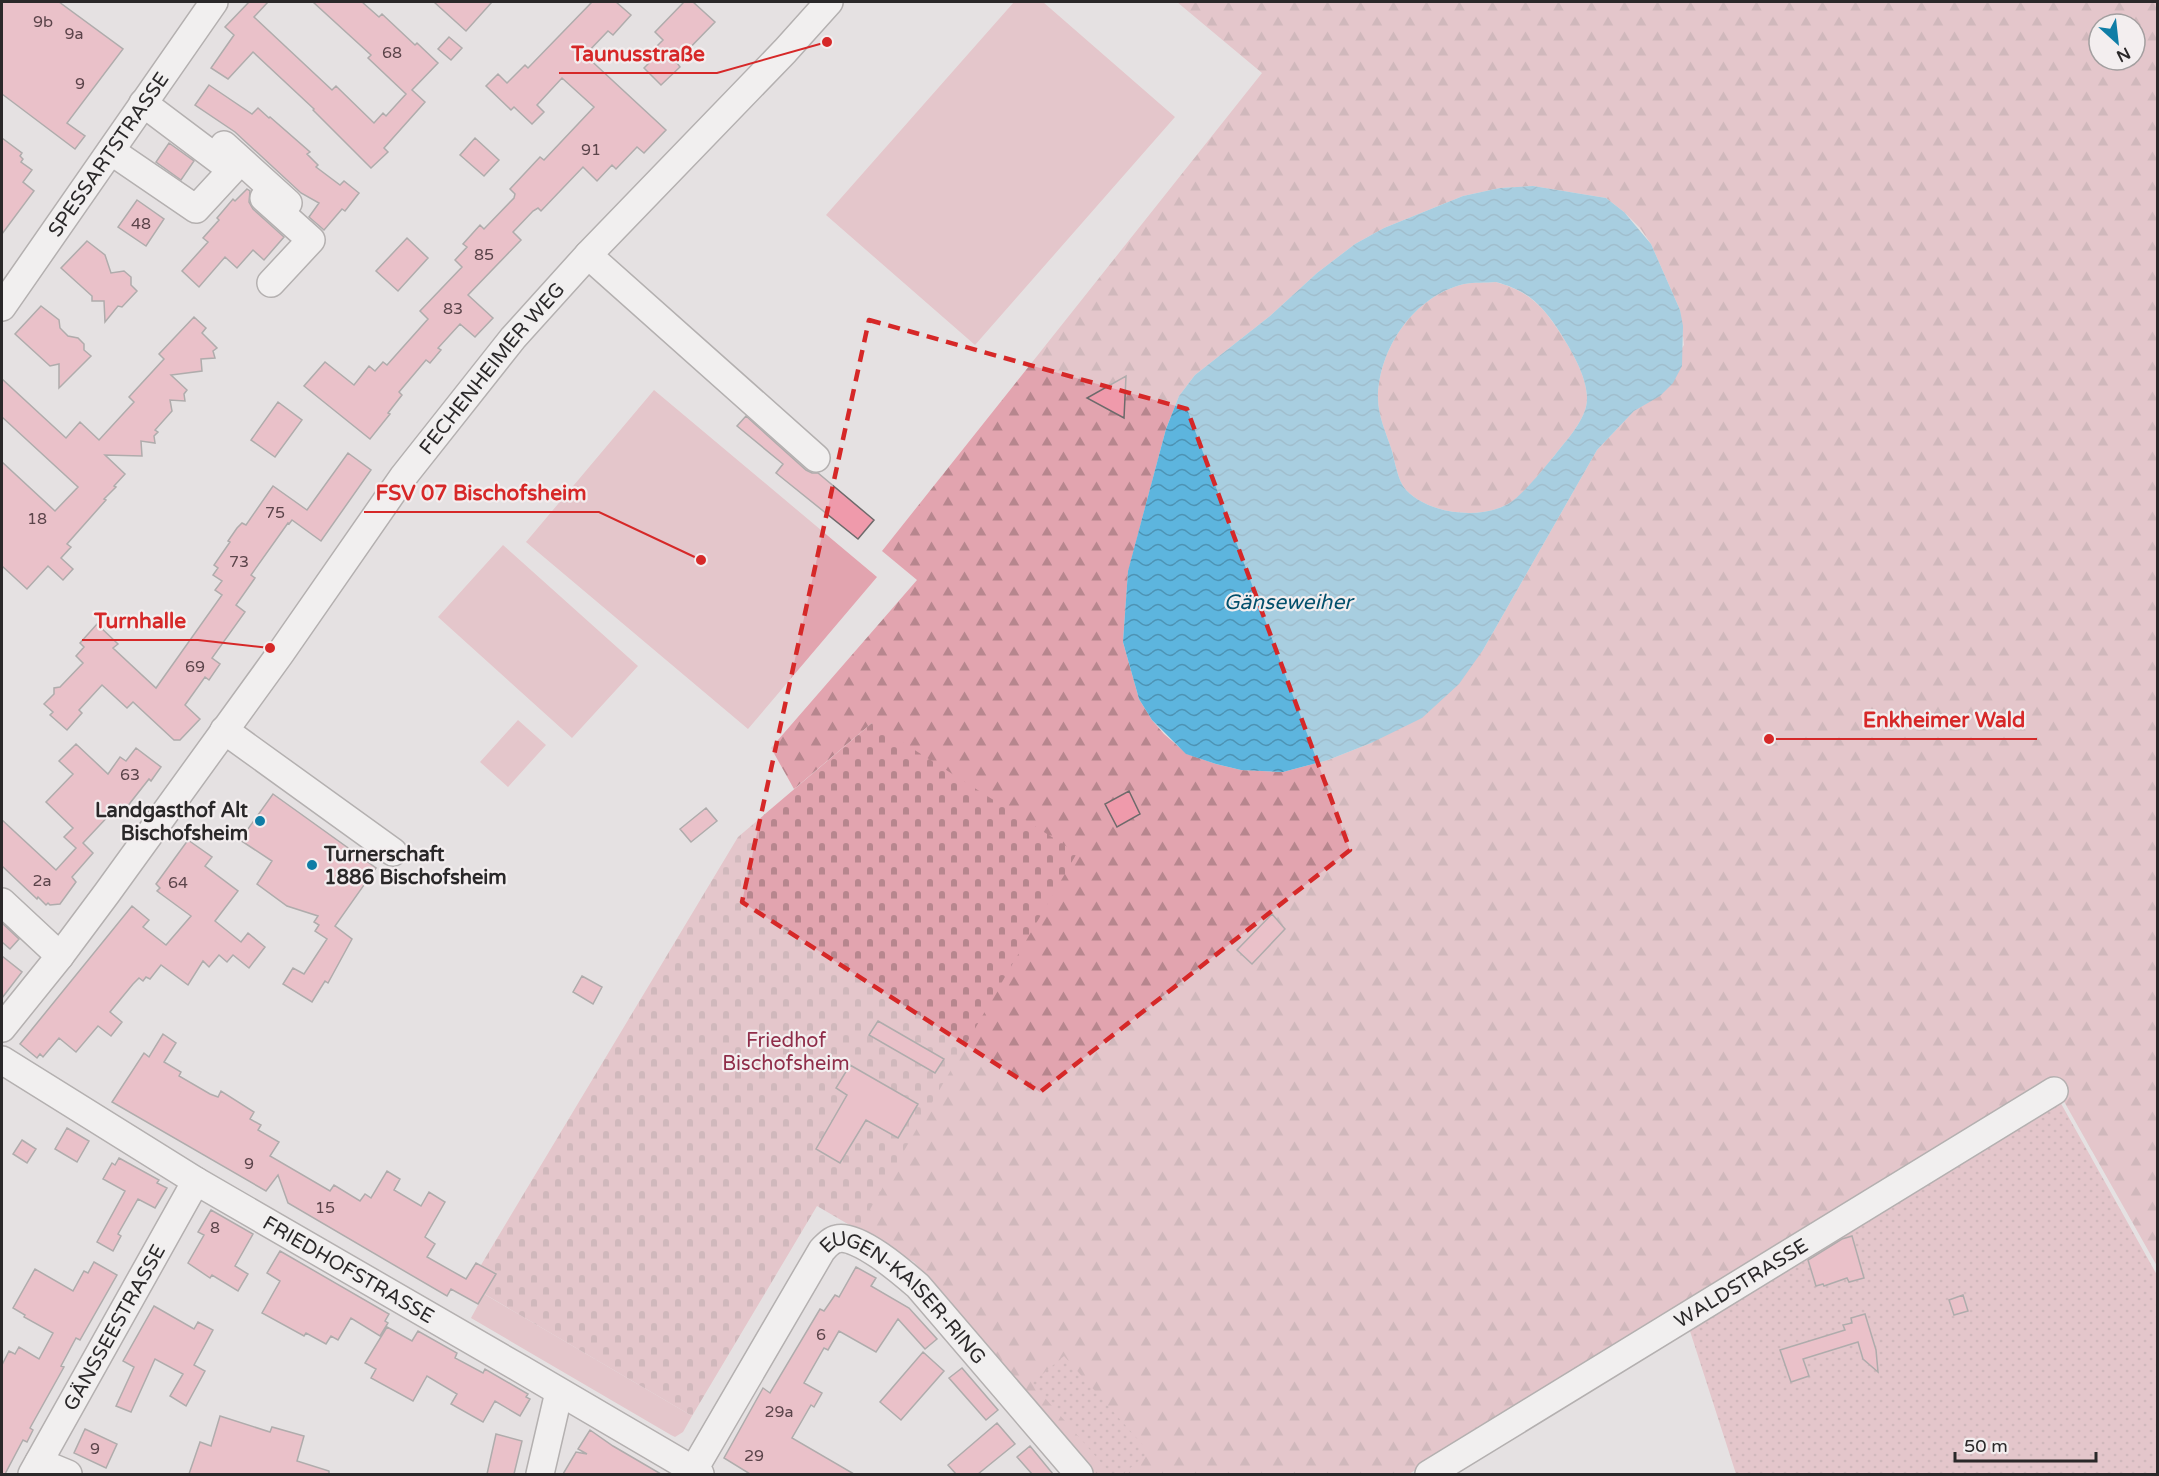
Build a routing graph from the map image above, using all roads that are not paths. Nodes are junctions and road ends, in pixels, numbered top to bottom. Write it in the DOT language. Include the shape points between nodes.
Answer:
graph roads {
  1 [pos="214,2"];
  2 [pos="830,2"];
  3 [pos="148,97"];
  4 [pos="111,150"];
  5 [pos="232,170"];
  6 [pos="288,203"];
  7 [pos="588,255"];
  8 [pos="271,283"];
  9 [pos="2,307"];
  10 [pos="816,458"];
  11 [pos="224,730"];
  12 [pos="393,852"];
  13 [pos="2,902"];
  14 [pos="60,956"];
  15 [pos="2,1028"];
  16 [pos="2,1060"];
  17 [pos="2054,1091"];
  18 [pos="196,1181"];
  19 [pos="559,1392"];
  20 [pos="36,1468"];
  21 [pos="696,1473"];
  22 [pos="68,1474"];
  23 [pos="540,1474"];
  24 [pos="1079,1474"];
  25 [pos="1429,1474"];
  1 -- 3 [label="street, SPESSARTSTRASSE"];
  2 -- 7 [label="street, FECHENHEIMER WEG"];
  3 -- 4 [label="street, SPESSARTSTRASSE"];
  3 -- 5 [label="street"];
  3 -- 6 [label="street" via="215,138"];
  4 -- 5 [label="street" via="196,209"];
  4 -- 9 [label="street, SPESSARTSTRASSE"];
  5 -- 8 [label="street" via="311,240"];
  7 -- 10 [label="street"];
  7 -- 11 [label="street, FECHENHEIMER WEG" via="520,330 403,477"];
  11 -- 12 [label="street"];
  11 -- 14 [label="street, FECHENHEIMER WEG"];
  13 -- 14 [label="street"];
  14 -- 15 [label="street, FECHENHEIMER WEG"];
  16 -- 18 [label="street, FRIEDHOFSTRASSE"];
  17 -- 25 [label="street, WALDSTRASSE"];
  18 -- 19 [label="street, FRIEDHOFSTRASSE"];
  18 -- 20 [label="street, GÄNSSEESTRASSE"];
  19 -- 21 [label="street, FRIEDHOFSTRASSE"];
  19 -- 23 [label="street"];
  20 -- 22 [label="street"];
  21 -- 24 [label="street, EUGEN-KAISER-RING" via="822,1250 836,1239 847,1239 886,1260 918,1286"];
}
